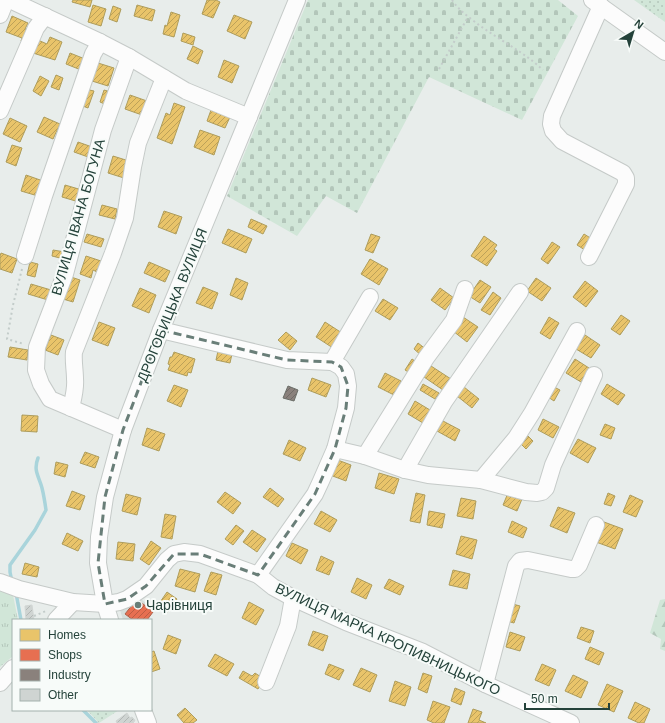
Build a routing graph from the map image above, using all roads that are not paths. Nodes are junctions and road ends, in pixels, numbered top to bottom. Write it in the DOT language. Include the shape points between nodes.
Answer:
graph roads {
  1 [pos="6,0"];
  2 [pos="10,0"];
  3 [pos="297,0"];
  4 [pos="597,3"];
  5 [pos="0,15"];
  6 [pos="45,16"];
  7 [pos="100,42"];
  8 [pos="665,52"];
  9 [pos="129,57"];
  10 [pos="164,78"];
  11 [pos="0,111"];
  12 [pos="249,117"];
  13 [pos="25,256"];
  14 [pos="589,257"];
  15 [pos="465,289"];
  16 [pos="520,292"];
  17 [pos="370,297"];
  18 [pos="161,330"];
  19 [pos="577,331"];
  20 [pos="332,362"];
  21 [pos="594,375"];
  22 [pos="70,408"];
  23 [pos="123,430"];
  24 [pos="335,449"];
  25 [pos="365,456"];
  26 [pos="405,470"];
  27 [pos="481,480"];
  28 [pos="596,525"];
  29 [pos="258,575"];
  30 [pos="10,586"];
  31 [pos="293,598"];
  32 [pos="73,602"];
  33 [pos="105,604"];
  34 [pos="57,619"];
  35 [pos="110,619"];
  36 [pos="12,669"];
  37 [pos="266,682"];
  38 [pos="0,683"];
  39 [pos="485,684"];
  40 [pos="143,711"];
  41 [pos="148,723"];
  42 [pos="571,723"];
  1 -- 5 [label="street"];
  2 -- 6 [label="street"];
  3 -- 12 [label="street, ДРОГОБИЦЬКА ВУЛИЦЯ"];
  4 -- 8 [label="street"];
  4 -- 14 [label="street" via="551,124 553,131 562,141 623,173 626,178 626,184"];
  6 -- 7 [label="street"];
  6 -- 11 [label="street" via="36,28"];
  7 -- 9 [label="street"];
  7 -- 13 [label="street"];
  9 -- 10 [label="street"];
  9 -- 22 [label="street, ВУЛИЦЯ ІВАНА БОГУНА" via="103,130 65,274 37,348 36,370 40,384 50,400"];
  10 -- 12 [label="street" via="186,91"];
  10 -- 22 [label="street" via="138,143 125,218 74,352 75,390"];
  12 -- 18 [label="street, ДРОГОБИЦЬКА ВУЛИЦЯ"];
  15 -- 25 [label="street" via="454,320 426,358"];
  16 -- 26 [label="street" via="444,402"];
  17 -- 20 [label="street"];
  18 -- 20 [label="street" via="287,360"];
  18 -- 23 [label="street, ДРОГОБИЦЬКА ВУЛИЦЯ"];
  19 -- 27 [label="street" via="516,438"];
  20 -- 24 [label="street" via="341,367 346,374 348,386 346,408"];
  21 -- 27 [label="street" via="553,465 546,488 542,492 526,492"];
  22 -- 23 [label="street"];
  23 -- 33 [label="street, ДРОГОБИЦЬКА ВУЛИЦЯ" via="105,497 99,538 98,563"];
  24 -- 25 [label="street"];
  24 -- 29 [label="street" via="315,494"];
  25 -- 26 [label="street"];
  26 -- 27 [label="street"];
  28 -- 39 [label="street" via="579,565 575,568 528,560 517,563"];
  29 -- 31 [label="street, ВУЛИЦЯ МАРКА КРОПИВНИЦЬКОГО"];
  29 -- 33 [label="street, ВУЛИЦЯ МАРКА КРОПИВНИЦЬКОГО" via="200,554 184,552 174,554 146,586 127,599"];
  30 -- 32 [label="street, ВУЛИЦЯ МАРКА КРОПИВНИЦЬКОГО"];
  31 -- 37 [label="street" via="288,626"];
  31 -- 39 [label="street, ВУЛИЦЯ МАРКА КРОПИВНИЦЬКОГО" via="423,652"];
  32 -- 33 [label="street, ВУЛИЦЯ МАРКА КРОПИВНИЦЬКОГО"];
  32 -- 34 [label="street"];
  33 -- 35 [label="street, ДРОГОБИЦЬКА ВУЛИЦЯ"];
  36 -- 38 [label="street"];
  39 -- 42 [label="street, ВУЛИЦЯ МАРКА КРОПИВНИЦЬКОГО"];
  40 -- 41 [label="street"];
}
